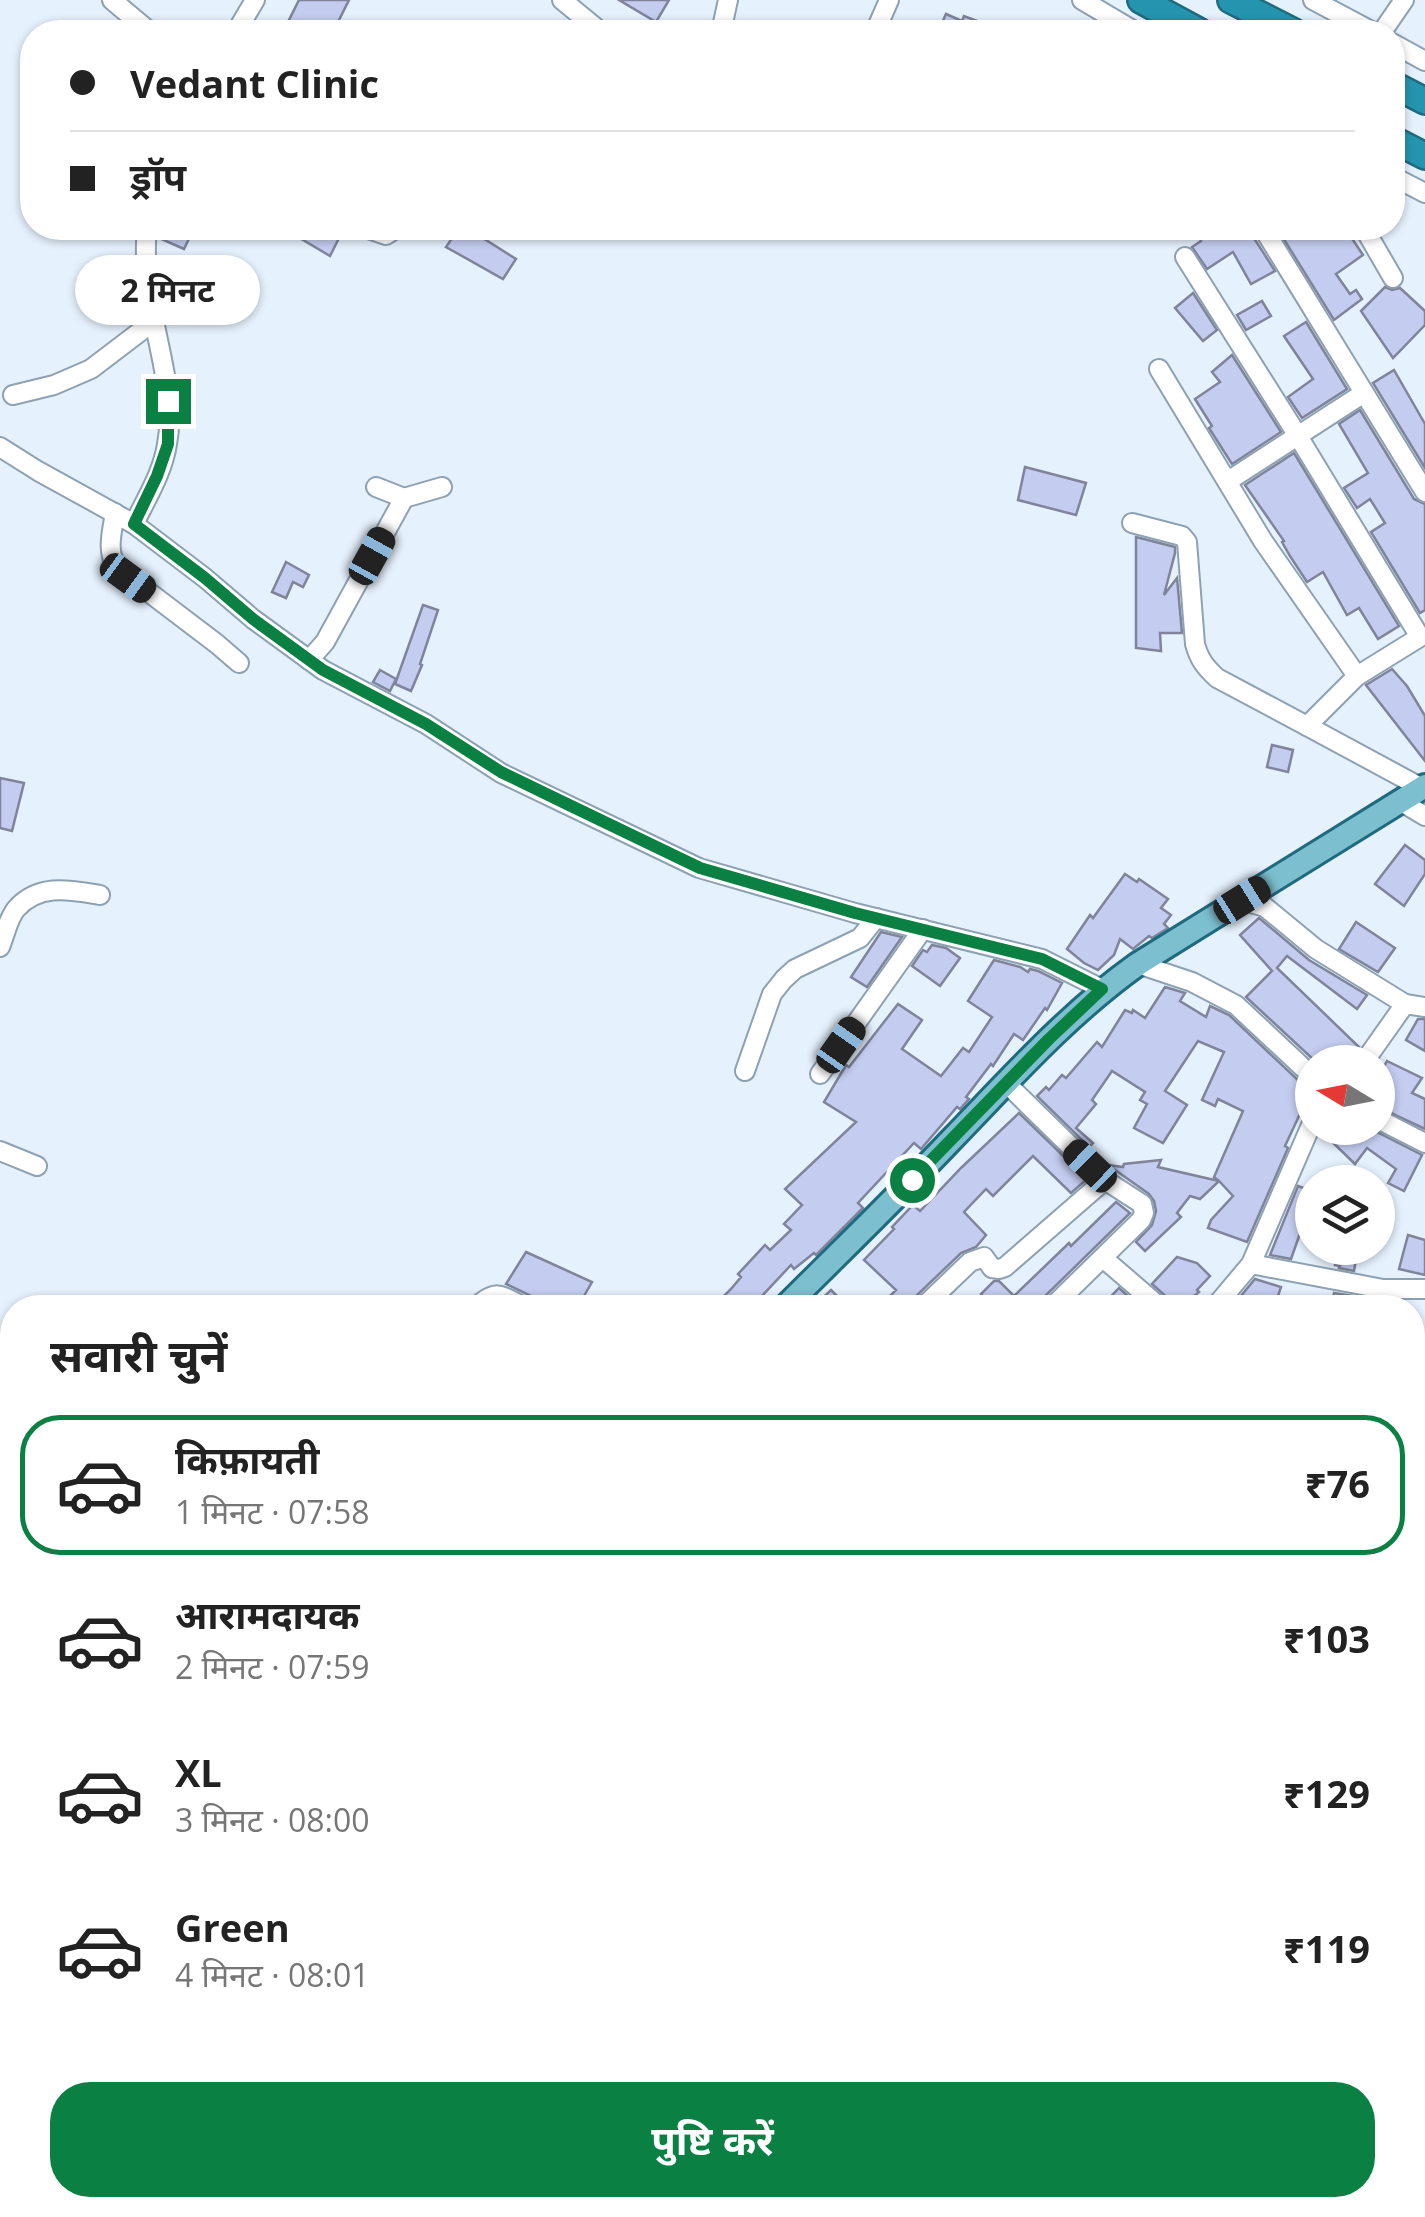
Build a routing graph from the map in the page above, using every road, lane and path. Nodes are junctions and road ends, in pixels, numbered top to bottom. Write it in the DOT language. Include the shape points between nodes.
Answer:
graph roads {
  1 [pos="112,0"];
  2 [pos="562,0"];
  3 [pos="1082,0"];
  4 [pos="1141,0"];
  5 [pos="1231,0"];
  6 [pos="1314,0"];
  7 [pos="136,20"];
  8 [pos="586,20"];
  9 [pos="1116,20"];
  10 [pos="1178,20"];
  11 [pos="1270,20"];
  12 [pos="1351,20"];
  13 [pos="146,240"];
  14 [pos="1271,240"];
  15 [pos="1371,240"];
  16 [pos="1184,257"];
  17 [pos="1392,278"];
  18 [pos="154,321"];
  19 [pos="1159,368"];
  20 [pos="1364,393"];
  21 [pos="13,395"];
  22 [pos="1298,436"];
  23 [pos="0,447"];
  24 [pos="1228,481"];
  25 [pos="442,486"];
  26 [pos="376,487"];
  27 [pos="1425,492"];
  28 [pos="404,498"];
  29 [pos="115,512"];
  30 [pos="1132,523"];
  31 [pos="134,524"];
  32 [pos="1422,636"];
  33 [pos="309,660"];
  34 [pos="239,663"];
  35 [pos="1357,676"];
  36 [pos="1306,726"];
  37 [pos="1423,787"];
  38 [pos="1400,802"];
  39 [pos="1425,816"];
  40 [pos="100,895"];
  41 [pos="1242,900"];
  42 [pos="876,918"];
  43 [pos="923,930"];
  44 [pos="0,947"];
  45 [pos="1138,964"];
  46 [pos="1102,989"];
  47 [pos="1405,1004"];
  48 [pos="1425,1007"];
  49 [pos="1376,1045"];
  50 [pos="1295,1060"];
  51 [pos="745,1071"];
  52 [pos="820,1074"];
  53 [pos="1006,1083"];
  54 [pos="1395,1128"];
  55 [pos="1425,1143"];
  56 [pos="1302,1145"];
  57 [pos="0,1152"];
  58 [pos="37,1166"];
  59 [pos="1105,1180"];
  60 [pos="1103,1258"];
  61 [pos="1251,1264"];
  62 [pos="1425,1289"];
  63 [pos="797,1295"];
  64 [pos="936,1295"];
  65 [pos="1065,1295"];
  66 [pos="1145,1295"];
  67 [pos="1225,1295"];
  1 -- 7 [label="street"];
  2 -- 8 [label="street"];
  3 -- 9 [label="street"];
  4 -- 10 [label="highway"];
  5 -- 11 [label="highway"];
  6 -- 12 [label="street"];
  13 -- 18 [label="street"];
  14 -- 20 [label="street"];
  15 -- 17 [label="street"];
  16 -- 22 [label="street"];
  18 -- 21 [label="street" via="91,369"];
  18 -- 31 [label="street" via="168,444"];
  19 -- 24 [label="street"];
  20 -- 22 [label="street"];
  20 -- 27 [label="street"];
  22 -- 24 [label="street"];
  22 -- 32 [label="street"];
  23 -- 29 [label="street"];
  24 -- 35 [label="street"];
  25 -- 28 [label="street"];
  26 -- 28 [label="street"];
  28 -- 33 [label="street"];
  29 -- 31 [label="street"];
  29 -- 34 [label="street" via="110,546 117,568"];
  30 -- 36 [label="street" via="1187,542 1195,644 1205,667"];
  31 -- 33 [label="street"];
  32 -- 35 [label="street"];
  33 -- 42 [label="street" via="501,772 700,868"];
  35 -- 36 [label="street"];
  36 -- 37 [label="street"];
  37 -- 38 [label="main road"];
  38 -- 39 [label="street"];
  38 -- 41 [label="main road"];
  40 -- 44 [label="street" via="58,889 34,895 14,911"];
  41 -- 45 [label="main road"];
  41 -- 47 [label="street" via="1265,907 1316,949"];
  42 -- 43 [label="street"];
  42 -- 51 [label="street" via="860,938 784,979 772,994"];
  43 -- 46 [label="street" via="1042,959"];
  43 -- 52 [label="street"];
  45 -- 46 [label="main road"];
  45 -- 50 [label="street" via="1236,1006"];
  46 -- 53 [label="main road"];
  47 -- 48 [label="street"];
  47 -- 49 [label="street"];
  53 -- 59 [label="street"];
  53 -- 63 [label="main road"];
  54 -- 55 [label="street"];
  56 -- 61 [label="street"];
  57 -- 58 [label="street"];
  59 -- 60 [label="street" via="1142,1204 1144,1213"];
  59 -- 64 [label="street" via="1005,1267 977,1258"];
  60 -- 65 [label="street"];
  60 -- 66 [label="street"];
  61 -- 62 [label="street" via="1383,1289"];
  61 -- 67 [label="street"];
}
